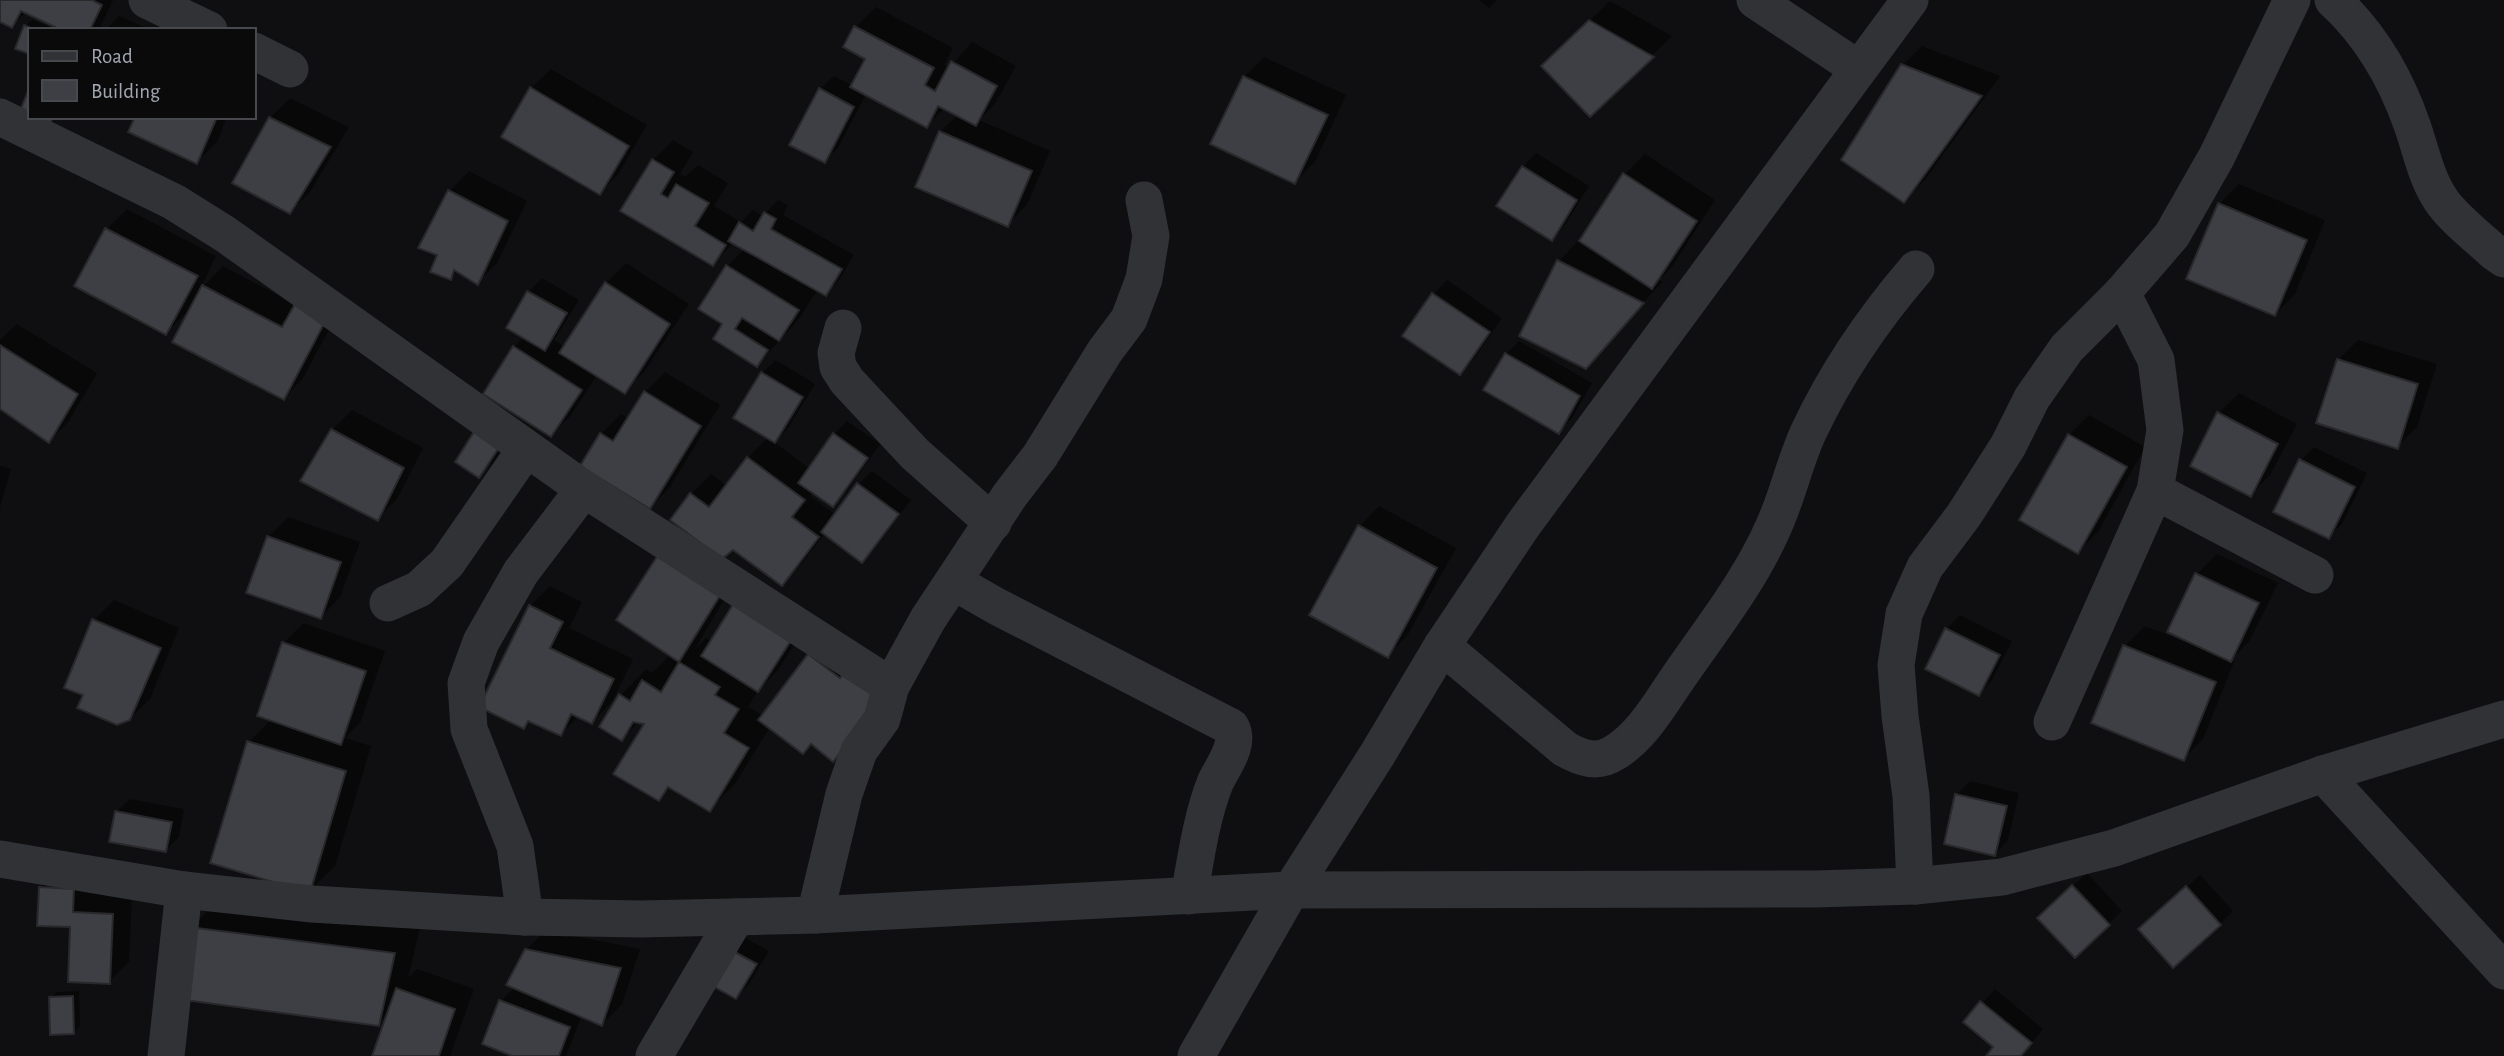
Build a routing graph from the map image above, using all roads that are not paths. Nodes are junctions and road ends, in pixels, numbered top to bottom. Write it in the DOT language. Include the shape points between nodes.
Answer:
graph roads {
  1 [pos="147,0"];
  2 [pos="1755,0"];
  3 [pos="1910,0"];
  4 [pos="2292,0"];
  5 [pos="2333,0"];
  6 [pos="205,28"];
  7 [pos="256,52"];
  8 [pos="1857,68"];
  9 [pos="290,69"];
  10 [pos="0,117"];
  11 [pos="1144,200"];
  12 [pos="2504,259"];
  13 [pos="1916,269"];
  14 [pos="2122,293"];
  15 [pos="843,328"];
  16 [pos="526,449"];
  17 [pos="584,489"];
  18 [pos="2155,491"];
  19 [pos="993,523"];
  20 [pos="2315,575"];
  21 [pos="954,582"];
  22 [pos="388,603"];
  23 [pos="1442,646"];
  24 [pos="891,686"];
  25 [pos="2504,719"];
  26 [pos="2052,722"];
  27 [pos="2323,774"];
  28 [pos="0,859"];
  29 [pos="1915,886"];
  30 [pos="184,890"];
  31 [pos="1292,890"];
  32 [pos="1189,896"];
  33 [pos="815,915"];
  34 [pos="525,917"];
  35 [pos="736,917"];
  36 [pos="2504,971"];
  37 [pos="166,1056"];
  38 [pos="654,1056"];
  39 [pos="1196,1056"];
  1 -- 6 [label="street"];
  2 -- 8 [label="street"];
  3 -- 8 [label="street"];
  4 -- 14 [label="street" via="2194,198 2172,235"];
  5 -- 12 [label="street" via="2353,18 2401,95 2441,201"];
  7 -- 9 [label="street"];
  8 -- 23 [label="street" via="1523,525"];
  10 -- 16 [label="street" via="174,202"];
  11 -- 19 [label="street" via="1152,236 1144,279 1129,319"];
  13 -- 23 [label="street" via="1879,312 1841,371 1808,434 1774,528 1742,586 1638,734 1614,754 1583,759 1564,749"];
  14 -- 18 [label="street" via="2156,360 2165,430"];
  14 -- 29 [label="street" via="2067,348 2032,398 2008,446 1925,567 1904,614 1896,665 1912,796"];
  15 -- 19 [label="street" via="836,354 847,381 915,454"];
  16 -- 17 [label="street"];
  16 -- 22 [label="street" via="447,563 419,589"];
  17 -- 24 [label="street"];
  17 -- 34 [label="street" via="521,572 481,642 466,683 469,729 515,846"];
  18 -- 20 [label="street"];
  18 -- 26 [label="street"];
  19 -- 21 [label="street"];
  21 -- 24 [label="street"];
  21 -- 32 [label="street" via="1231,727 1233,744 1201,828"];
  23 -- 31 [label="street"];
  24 -- 33 [label="street" via="882,719 859,751 844,794"];
  25 -- 27 [label="street"];
  27 -- 29 [label="street" via="2114,848 2002,877"];
  27 -- 36 [label="street"];
  28 -- 30 [label="street"];
  29 -- 31 [label="street"];
  30 -- 34 [label="street" via="313,904"];
  30 -- 37 [label="street"];
  31 -- 32 [label="street"];
  31 -- 39 [label="street"];
  32 -- 33 [label="street"];
  33 -- 35 [label="street"];
  34 -- 35 [label="street"];
  35 -- 38 [label="street"];
}
